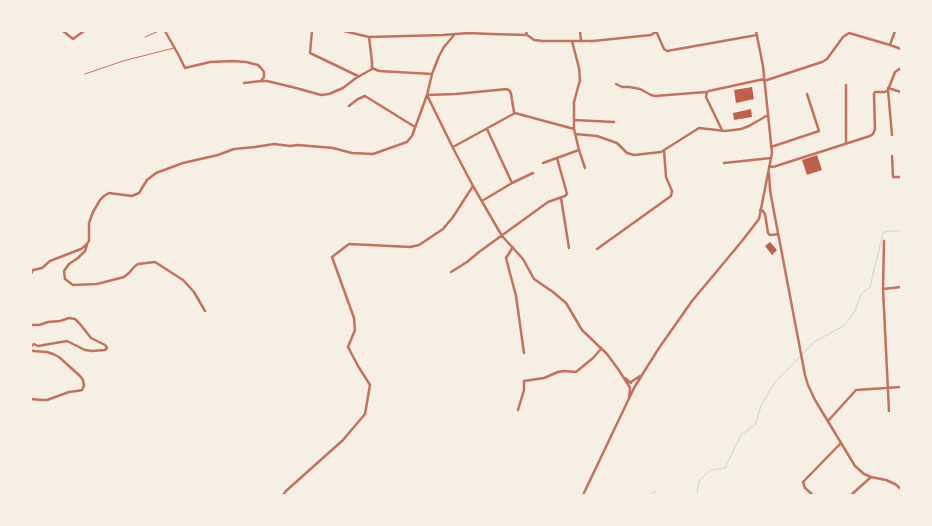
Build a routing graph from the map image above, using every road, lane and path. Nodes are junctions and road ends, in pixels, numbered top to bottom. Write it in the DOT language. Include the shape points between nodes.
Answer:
graph roads {
  1 [pos="63,31"];
  2 [pos="84,31"];
  3 [pos="159,31"];
  4 [pos="165,31"];
  5 [pos="312,31"];
  6 [pos="344,31"];
  7 [pos="443,31"];
  8 [pos="580,31"];
  9 [pos="656,31"];
  10 [pos="756,31"];
  11 [pos="895,31"];
  12 [pos="527,33"];
  13 [pos="455,34"];
  14 [pos="757,35"];
  15 [pos="443,36"];
  16 [pos="145,37"];
  17 [pos="369,37"];
  18 [pos="572,41"];
  19 [pos="581,41"];
  20 [pos="890,45"];
  21 [pos="174,48"];
  22 [pos="901,49"];
  23 [pos="372,68"];
  24 [pos="901,68"];
  25 [pos="85,74"];
  26 [pos="432,74"];
  27 [pos="359,76"];
  28 [pos="764,80"];
  29 [pos="261,81"];
  30 [pos="244,83"];
  31 [pos="616,84"];
  32 [pos="846,85"];
  33 [pos="888,89"];
  34 [pos="707,92"];
  35 [pos="901,92"];
  36 [pos="427,94"];
  37 [pos="807,94"];
  38 [pos="349,106"];
  39 [pos="515,113"];
  40 [pos="768,116"];
  41 [pos="574,120"];
  42 [pos="614,122"];
  43 [pos="415,127"];
  44 [pos="487,129"];
  45 [pos="574,129"];
  46 [pos="722,130"];
  47 [pos="575,134"];
  48 [pos="892,135"];
  49 [pos="846,143"];
  50 [pos="772,147"];
  51 [pos="453,148"];
  52 [pos="579,150"];
  53 [pos="664,150"];
  54 [pos="892,156"];
  55 [pos="557,158"];
  56 [pos="771,158"];
  57 [pos="543,162"];
  58 [pos="724,163"];
  59 [pos="769,166"];
  60 [pos="585,168"];
  61 [pos="533,173"];
  62 [pos="901,177"];
  63 [pos="512,183"];
  64 [pos="473,186"];
  65 [pos="770,189"];
  66 [pos="764,193"];
  67 [pos="771,196"];
  68 [pos="561,198"];
  69 [pos="762,200"];
  70 [pos="482,201"];
  71 [pos="760,210"];
  72 [pos="778,234"];
  73 [pos="502,236"];
  74 [pos="884,242"];
  75 [pos="88,243"];
  76 [pos="513,247"];
  77 [pos="569,248"];
  78 [pos="597,249"];
  79 [pos="452,272"];
  80 [pos="31,274"];
  81 [pos="901,287"];
  82 [pos="883,289"];
  83 [pos="205,311"];
  84 [pos="31,325"];
  85 [pos="31,346"];
  86 [pos="601,349"];
  87 [pos="31,350"];
  88 [pos="524,353"];
  89 [pos="618,369"];
  90 [pos="642,375"];
  91 [pos="631,382"];
  92 [pos="629,387"];
  93 [pos="635,387"];
  94 [pos="901,387"];
  95 [pos="888,388"];
  96 [pos="31,399"];
  97 [pos="629,400"];
  98 [pos="518,410"];
  99 [pos="889,412"];
  100 [pos="828,421"];
  101 [pos="841,443"];
  102 [pos="871,477"];
  103 [pos="901,489"];
  104 [pos="283,495"];
  105 [pos="583,495"];
  106 [pos="812,495"];
  107 [pos="851,495"];
  1 -- 2 [label="street" via="73,39"];
  3 -- 16 [label="lane"];
  4 -- 21 [label="street"];
  5 -- 27 [label="street" via="310,53"];
  6 -- 17 [label="street"];
  7 -- 15 [label="street"];
  8 -- 19 [label="street"];
  9 -- 14 [label="street" via="664,49 668,51"];
  9 -- 19 [label="street" via="650,35"];
  10 -- 14 [label="street"];
  11 -- 20 [label="street"];
  12 -- 13 [label="street"];
  12 -- 18 [label="street" via="534,40 543,42"];
  13 -- 15 [label="street"];
  13 -- 26 [label="street" via="444,47"];
  14 -- 28 [label="street"];
  15 -- 17 [label="street"];
  17 -- 23 [label="street"];
  18 -- 19 [label="street"];
  18 -- 41 [label="street" via="580,80 574,102"];
  20 -- 22 [label="street"];
  20 -- 28 [label="street" via="849,33 822,62"];
  21 -- 25 [label="lane"];
  21 -- 29 [label="street" via="185,68 219,61 246,62 261,68 264,72"];
  23 -- 26 [label="street" via="379,71"];
  23 -- 27 [label="street"];
  24 -- 33 [label="street" via="895,72"];
  26 -- 36 [label="street"];
  27 -- 29 [label="street" via="343,88 321,95"];
  28 -- 34 [label="street"];
  28 -- 40 [label="street"];
  29 -- 30 [label="street"];
  31 -- 34 [label="street" via="622,88 640,89 655,96"];
  32 -- 49 [label="street"];
  33 -- 35 [label="street"];
  33 -- 48 [label="street"];
  33 -- 49 [label="street" via="874,94 873,134"];
  34 -- 46 [label="street" via="706,97"];
  36 -- 39 [label="street" via="507,89 512,94"];
  36 -- 43 [label="street"];
  36 -- 51 [label="street"];
  37 -- 50 [label="street" via="819,130"];
  38 -- 43 [label="street" via="365,96"];
  39 -- 44 [label="street"];
  39 -- 45 [label="street"];
  40 -- 46 [label="street" via="741,129"];
  40 -- 50 [label="street"];
  41 -- 42 [label="street"];
  41 -- 45 [label="street"];
  43 -- 75 [label="street" via="407,142 373,154 352,153 333,148 269,144 234,149 182,163 156,173 147,180 139,193 132,196 110,193 104,196 89,223"];
  44 -- 51 [label="street"];
  44 -- 63 [label="street"];
  45 -- 47 [label="street"];
  46 -- 53 [label="street" via="700,128"];
  47 -- 52 [label="street"];
  47 -- 53 [label="street" via="597,136 617,143 627,153 634,155"];
  49 -- 59 [label="street" via="773,167"];
  50 -- 56 [label="street"];
  51 -- 64 [label="street"];
  52 -- 55 [label="street"];
  52 -- 60 [label="street"];
  53 -- 78 [label="street" via="666,177 672,191 671,196"];
  54 -- 62 [label="street" via="893,177"];
  55 -- 57 [label="street"];
  55 -- 68 [label="street" via="567,194"];
  56 -- 58 [label="street"];
  56 -- 59 [label="street"];
  59 -- 65 [label="street"];
  59 -- 66 [label="street"];
  61 -- 63 [label="street"];
  63 -- 70 [label="street"];
  64 -- 70 [label="street"];
  64 -- 104 [label="street" via="443,229 419,246 349,244 332,257 354,318 355,330 348,347 370,385 365,414 343,440"];
  65 -- 66 [label="street"];
  65 -- 67 [label="street"];
  66 -- 69 [label="street"];
  67 -- 69 [label="street"];
  67 -- 72 [label="street"];
  68 -- 73 [label="street" via="548,202"];
  68 -- 77 [label="street"];
  69 -- 71 [label="street"];
  70 -- 73 [label="street"];
  71 -- 72 [label="street" via="765,214 768,233"];
  71 -- 90 [label="street" via="759,219 692,301"];
  72 -- 100 [label="street" via="805,375"];
  73 -- 76 [label="street"];
  73 -- 79 [label="street"];
  74 -- 82 [label="street"];
  75 -- 80 [label="street" via="81,249 33,270"];
  75 -- 83 [label="street" via="85,251 64,271 65,279 73,285 97,284 124,277 138,264 155,262 183,280 194,292"];
  76 -- 86 [label="street" via="534,279 566,303 582,330"];
  76 -- 88 [label="street" via="506,258 516,296"];
  81 -- 82 [label="street"];
  82 -- 95 [label="street"];
  84 -- 85 [label="street" via="75,319 90,338 107,348 85,350 67,342"];
  86 -- 89 [label="street"];
  86 -- 98 [label="street" via="576,372 558,372 544,378 524,381"];
  87 -- 96 [label="street" via="59,357 80,376 84,386 82,390 47,400"];
  89 -- 91 [label="street" via="624,378"];
  89 -- 92 [label="street"];
  90 -- 91 [label="street"];
  90 -- 93 [label="street"];
  91 -- 92 [label="street"];
  91 -- 93 [label="street"];
  92 -- 93 [label="street"];
  92 -- 97 [label="street"];
  93 -- 97 [label="street"];
  94 -- 95 [label="street"];
  95 -- 99 [label="street"];
  95 -- 100 [label="street" via="856,390"];
  97 -- 105 [label="street"];
  100 -- 101 [label="street"];
  101 -- 102 [label="street" via="855,466"];
  101 -- 106 [label="street" via="803,482"];
  102 -- 103 [label="street" via="886,480"];
  102 -- 107 [label="street"];
}
